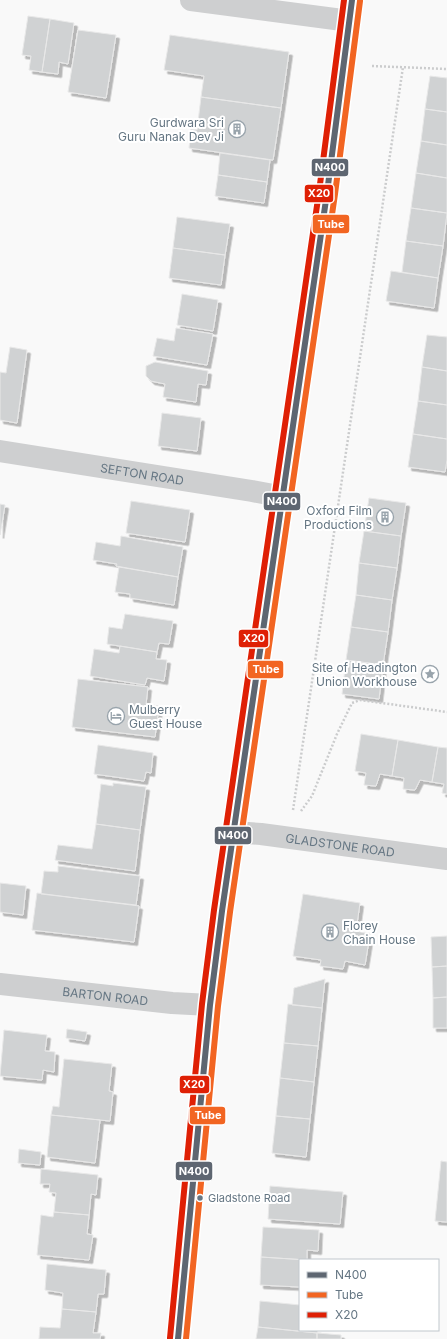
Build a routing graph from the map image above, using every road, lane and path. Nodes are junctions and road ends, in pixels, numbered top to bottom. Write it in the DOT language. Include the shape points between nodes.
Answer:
graph roads {
  1 [pos="191,0"];
  2 [pos="351,11"];
  3 [pos="370,66"];
  4 [pos="403,67"];
  5 [pos="447,69"];
  6 [pos="0,451"];
  7 [pos="284,497"];
  8 [pos="447,712"];
  9 [pos="292,813"];
  10 [pos="299,813"];
  11 [pos="233,832"];
  12 [pos="447,859"];
  13 [pos="0,984"];
  14 [pos="210,1005"];
  15 [pos="178,1339"];
  1 -- 2 [label="street"];
  2 -- 7 [label="main road"];
  3 -- 4 [label="path"];
  4 -- 5 [label="path"];
  4 -- 9 [label="path"];
  6 -- 7 [label="street, SEFTON ROAD"];
  7 -- 11 [label="main road"];
  8 -- 10 [label="path" via="360,700 352,703 312,796"];
  11 -- 12 [label="street, GLADSTONE ROAD"];
  11 -- 14 [label="main road"];
  13 -- 14 [label="street, BARTON ROAD"];
  14 -- 15 [label="main road"];
}
